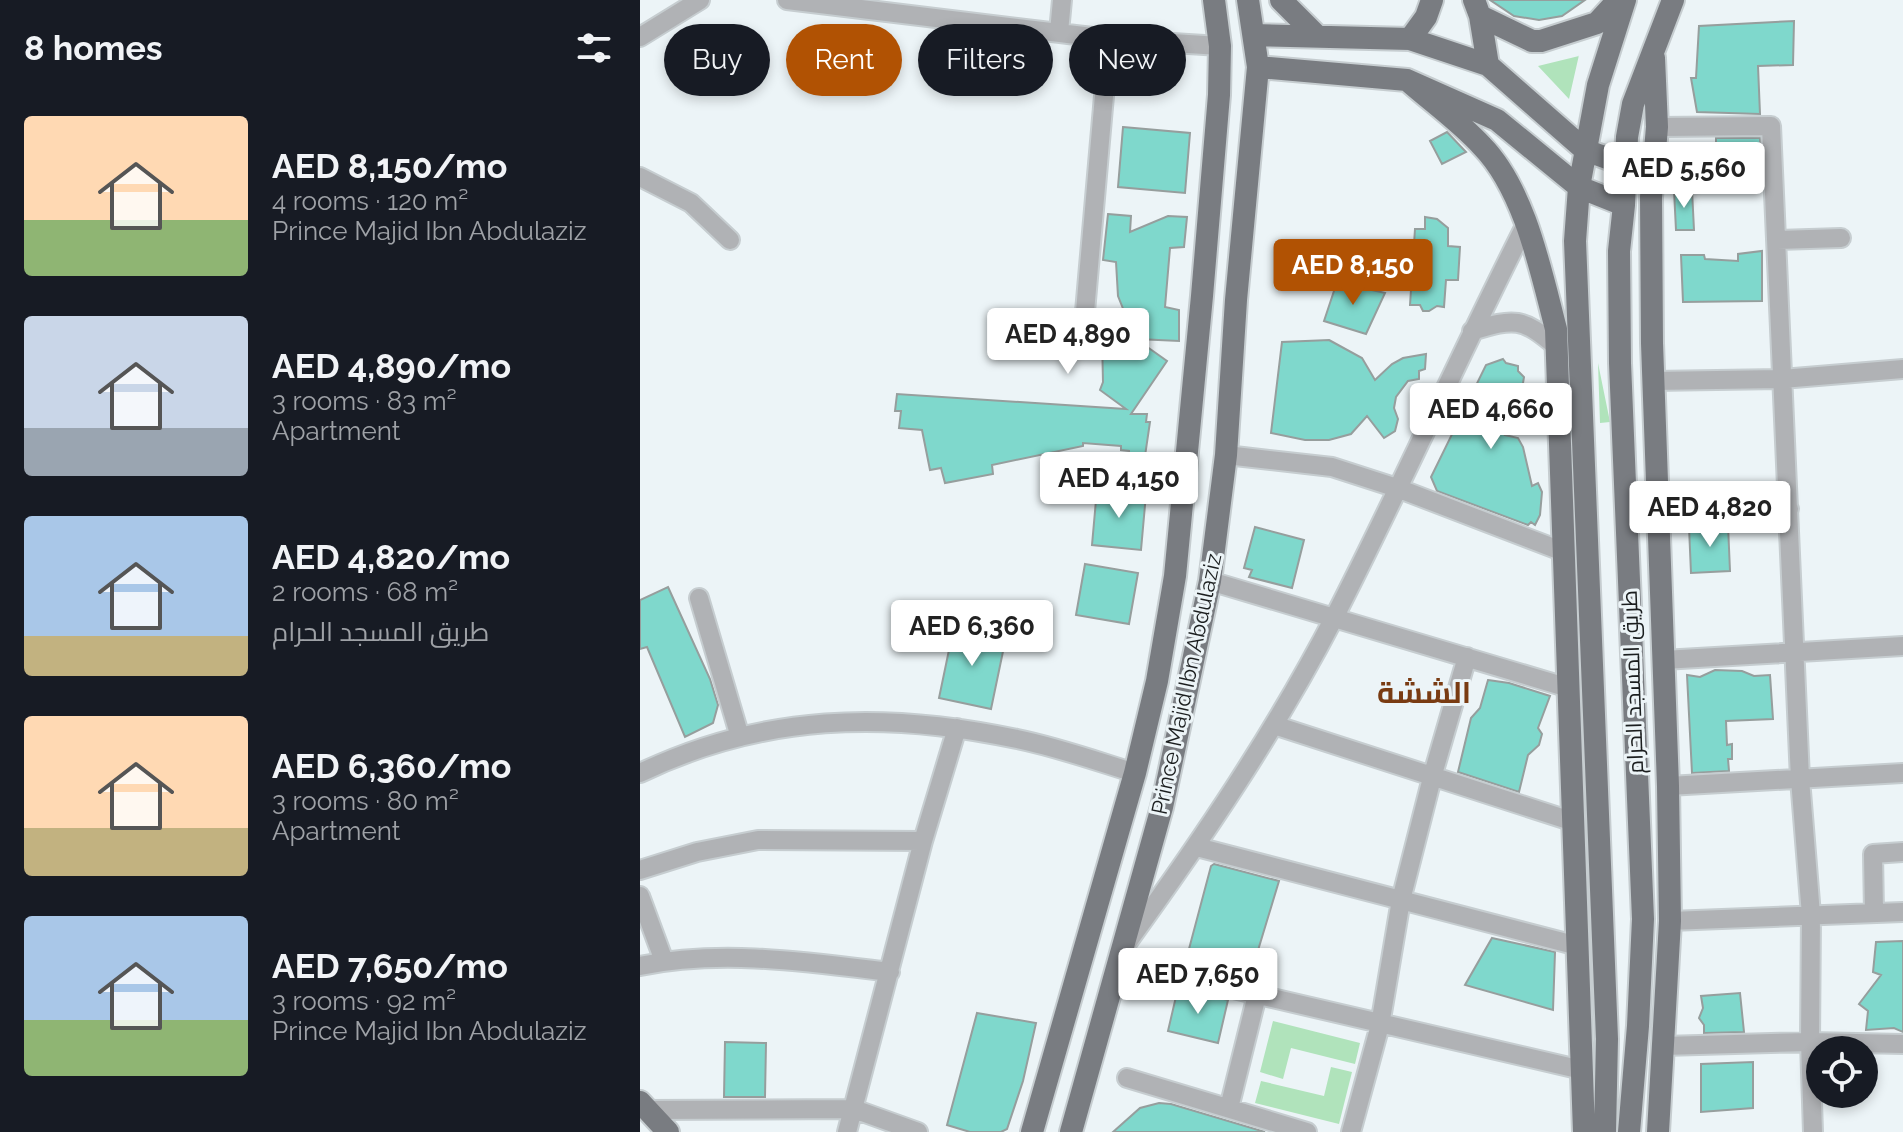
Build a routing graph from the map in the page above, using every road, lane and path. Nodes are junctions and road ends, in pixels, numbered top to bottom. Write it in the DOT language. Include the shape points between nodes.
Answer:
graph roads {
  1 [pos="700,0"];
  2 [pos="787,0"];
  3 [pos="1062,0"];
  4 [pos="1214,0"];
  5 [pos="1248,0"];
  6 [pos="1281,0"];
  7 [pos="1432,0"];
  8 [pos="1618,0"];
  9 [pos="1625,0"];
  10 [pos="1673,0"];
  11 [pos="869,5"];
  12 [pos="1477,8"];
  13 [pos="1059,32"];
  14 [pos="1069,33"];
  15 [pos="1254,35"];
  16 [pos="1316,35"];
  17 [pos="640,37"];
  18 [pos="1410,39"];
  19 [pos="1186,44"];
  20 [pos="1220,46"];
  21 [pos="1654,50"];
  22 [pos="1488,65"];
  23 [pos="1258,67"];
  24 [pos="1407,80"];
  25 [pos="1104,96"];
  26 [pos="1657,127"];
  27 [pos="1585,150"];
  28 [pos="1626,165"];
  29 [pos="640,177"];
  30 [pos="1579,187"];
  31 [pos="1624,205"];
  32 [pos="1526,224"];
  33 [pos="1841,238"];
  34 [pos="730,240"];
  35 [pos="1776,240"];
  36 [pos="1202,296"];
  37 [pos="1236,300"];
  38 [pos="1084,323"];
  39 [pos="1472,331"];
  40 [pos="1557,347"];
  41 [pos="1903,369"];
  42 [pos="1782,379"];
  43 [pos="1653,381"];
  44 [pos="1226,455"];
  45 [pos="1397,488"];
  46 [pos="1789,509"];
  47 [pos="1658,517"];
  48 [pos="1564,552"];
  49 [pos="1210,581"];
  50 [pos="699,598"];
  51 [pos="1334,617"];
  52 [pos="1903,646"];
  53 [pos="1795,652"];
  54 [pos="1467,657"];
  55 [pos="1663,660"];
  56 [pos="1593,669"];
  57 [pos="1569,678"];
  58 [pos="1274,725"];
  59 [pos="957,728"];
  60 [pos="740,737"];
  61 [pos="640,773"];
  62 [pos="1135,773"];
  63 [pos="1903,773"];
  64 [pos="1433,774"];
  65 [pos="1800,779"];
  66 [pos="1668,786"];
  67 [pos="1574,822"];
  68 [pos="923,841"];
  69 [pos="1197,847"];
  70 [pos="1903,852"];
  71 [pos="640,870"];
  72 [pos="640,896"];
  73 [pos="1401,900"];
  74 [pos="1903,912"];
  75 [pos="1874,913"];
  76 [pos="1811,915"];
  77 [pos="1670,921"];
  78 [pos="1578,946"];
  79 [pos="1119,957"];
  80 [pos="664,961"];
  81 [pos="640,966"];
  82 [pos="890,972"];
  83 [pos="1257,995"];
  84 [pos="1380,1025"];
  85 [pos="1810,1036"];
  86 [pos="1806,1042"];
  87 [pos="1878,1043"];
  88 [pos="1903,1044"];
  89 [pos="1663,1046"];
  90 [pos="1582,1070"];
  91 [pos="1634,1073"];
  92 [pos="1127,1078"];
  93 [pos="1606,1103"];
  94 [pos="644,1106"];
  95 [pos="1229,1108"];
  96 [pos="1812,1108"];
  97 [pos="854,1109"];
  98 [pos="1658,1129"];
  99 [pos="668,1132"];
  100 [pos="847,1132"];
  101 [pos="918,1132"];
  102 [pos="1032,1132"];
  103 [pos="1071,1132"];
  104 [pos="1307,1132"];
  105 [pos="1351,1132"];
  106 [pos="1584,1132"];
  107 [pos="1592,1132"];
  108 [pos="1605,1132"];
  109 [pos="1629,1132"];
  110 [pos="1813,1132"];
  1 -- 17 [label="street"];
  2 -- 11 [label="street"];
  3 -- 13 [label="street"];
  4 -- 20 [label="main road"];
  5 -- 15 [label="main road, Prince Majid Ibn Abdulaziz"];
  6 -- 16 [label="main road"];
  7 -- 18 [label="main road"];
  8 -- 12 [label="main road" via="1597,23 1541,41 1532,41"];
  9 -- 27 [label="main road, طريق المسجد الحرام" via="1598,85"];
  10 -- 21 [label="main road, طريق المسجد الحرام"];
  11 -- 13 [label="street"];
  12 -- 22 [label="main road"];
  13 -- 14 [label="street"];
  15 -- 16 [label="main road"];
  15 -- 23 [label="main road, Prince Majid Ibn Abdulaziz"];
  16 -- 18 [label="main road"];
  18 -- 22 [label="main road"];
  19 -- 20 [label="street"];
  20 -- 36 [label="main road"];
  21 -- 26 [label="main road"];
  21 -- 28 [label="main road, طريق المسجد الحرام" via="1633,104"];
  22 -- 27 [label="main road"];
  23 -- 24 [label="main road"];
  23 -- 37 [label="main road, Prince Majid Ibn Abdulaziz"];
  24 -- 30 [label="main road" via="1497,120"];
  24 -- 32 [label="main road" via="1484,147"];
  25 -- 38 [label="street"];
  26 -- 35 [label="street" via="1771,126"];
  26 -- 43 [label="main road" via="1651,197"];
  27 -- 28 [label="main road"];
  27 -- 30 [label="main road, طريق المسجد الحرام"];
  28 -- 31 [label="main road, طريق المسجد الحرام"];
  29 -- 34 [label="street" via="691,203"];
  30 -- 31 [label="main road"];
  30 -- 56 [label="main road, طريق المسجد الحرام" via="1575,241"];
  31 -- 91 [label="main road, طريق المسجد الحرام" via="1620,363 1643,919"];
  32 -- 39 [label="street"];
  32 -- 40 [label="main road"];
  33 -- 35 [label="street"];
  35 -- 42 [label="street"];
  36 -- 37 [label="main road"];
  36 -- 62 [label="main road" via="1175,576"];
  37 -- 44 [label="main road, Prince Majid Ibn Abdulaziz"];
  39 -- 40 [label="street" via="1509,320 1535,328"];
  39 -- 45 [label="street"];
  40 -- 48 [label="main road"];
  41 -- 42 [label="street"];
  42 -- 43 [label="street"];
  42 -- 46 [label="street"];
  43 -- 47 [label="main road"];
  44 -- 45 [label="street" via="1332,467"];
  44 -- 49 [label="main road, Prince Majid Ibn Abdulaziz"];
  45 -- 48 [label="street"];
  45 -- 51 [label="street"];
  46 -- 47 [label="street"];
  46 -- 53 [label="street"];
  47 -- 55 [label="main road"];
  48 -- 57 [label="main road"];
  49 -- 51 [label="street"];
  49 -- 79 [label="main road, Prince Majid Ibn Abdulaziz" via="1162,807"];
  50 -- 60 [label="street"];
  51 -- 54 [label="street"];
  51 -- 58 [label="street"];
  52 -- 53 [label="street"];
  53 -- 55 [label="street"];
  53 -- 65 [label="street"];
  54 -- 57 [label="street"];
  54 -- 64 [label="street"];
  55 -- 66 [label="main road"];
  56 -- 57 [label="main road"];
  56 -- 93 [label="main road, طريق المسجد الحرام"];
  57 -- 67 [label="main road"];
  58 -- 64 [label="street"];
  58 -- 69 [label="street"];
  59 -- 60 [label="street" via="893,720 816,723"];
  59 -- 62 [label="street" via="1019,739"];
  59 -- 68 [label="street"];
  60 -- 61 [label="street"];
  62 -- 102 [label="main road"];
  63 -- 65 [label="street"];
  64 -- 67 [label="street"];
  64 -- 73 [label="street"];
  65 -- 66 [label="street"];
  65 -- 76 [label="street"];
  66 -- 77 [label="main road"];
  67 -- 78 [label="main road"];
  68 -- 71 [label="street" via="758,840"];
  68 -- 82 [label="street"];
  69 -- 73 [label="street"];
  69 -- 79 [label="street"];
  70 -- 75 [label="street" via="1873,854"];
  72 -- 80 [label="street"];
  73 -- 78 [label="street"];
  73 -- 84 [label="street"];
  74 -- 75 [label="street"];
  75 -- 76 [label="street"];
  76 -- 77 [label="street"];
  76 -- 85 [label="street"];
  77 -- 89 [label="main road"];
  78 -- 90 [label="main road"];
  79 -- 83 [label="street"];
  79 -- 103 [label="main road, Prince Majid Ibn Abdulaziz"];
  80 -- 81 [label="street"];
  80 -- 82 [label="street" via="782,958"];
  82 -- 97 [label="street"];
  83 -- 84 [label="street"];
  83 -- 95 [label="street"];
  84 -- 90 [label="street"];
  84 -- 105 [label="street"];
  86 -- 89 [label="street"];
  87 -- 88 [label="street"];
  89 -- 98 [label="main road"];
  90 -- 106 [label="main road"];
  91 -- 98 [label="main road"];
  91 -- 109 [label="main road, طريق المسجد الحرام"];
  92 -- 95 [label="street"];
  93 -- 107 [label="main road"];
  93 -- 108 [label="main road, طريق المسجد الحرام"];
  94 -- 97 [label="street"];
  94 -- 99 [label="main road"];
  95 -- 104 [label="street"];
  96 -- 110 [label="street"];
  97 -- 100 [label="street"];
  97 -- 101 [label="street"];
}
